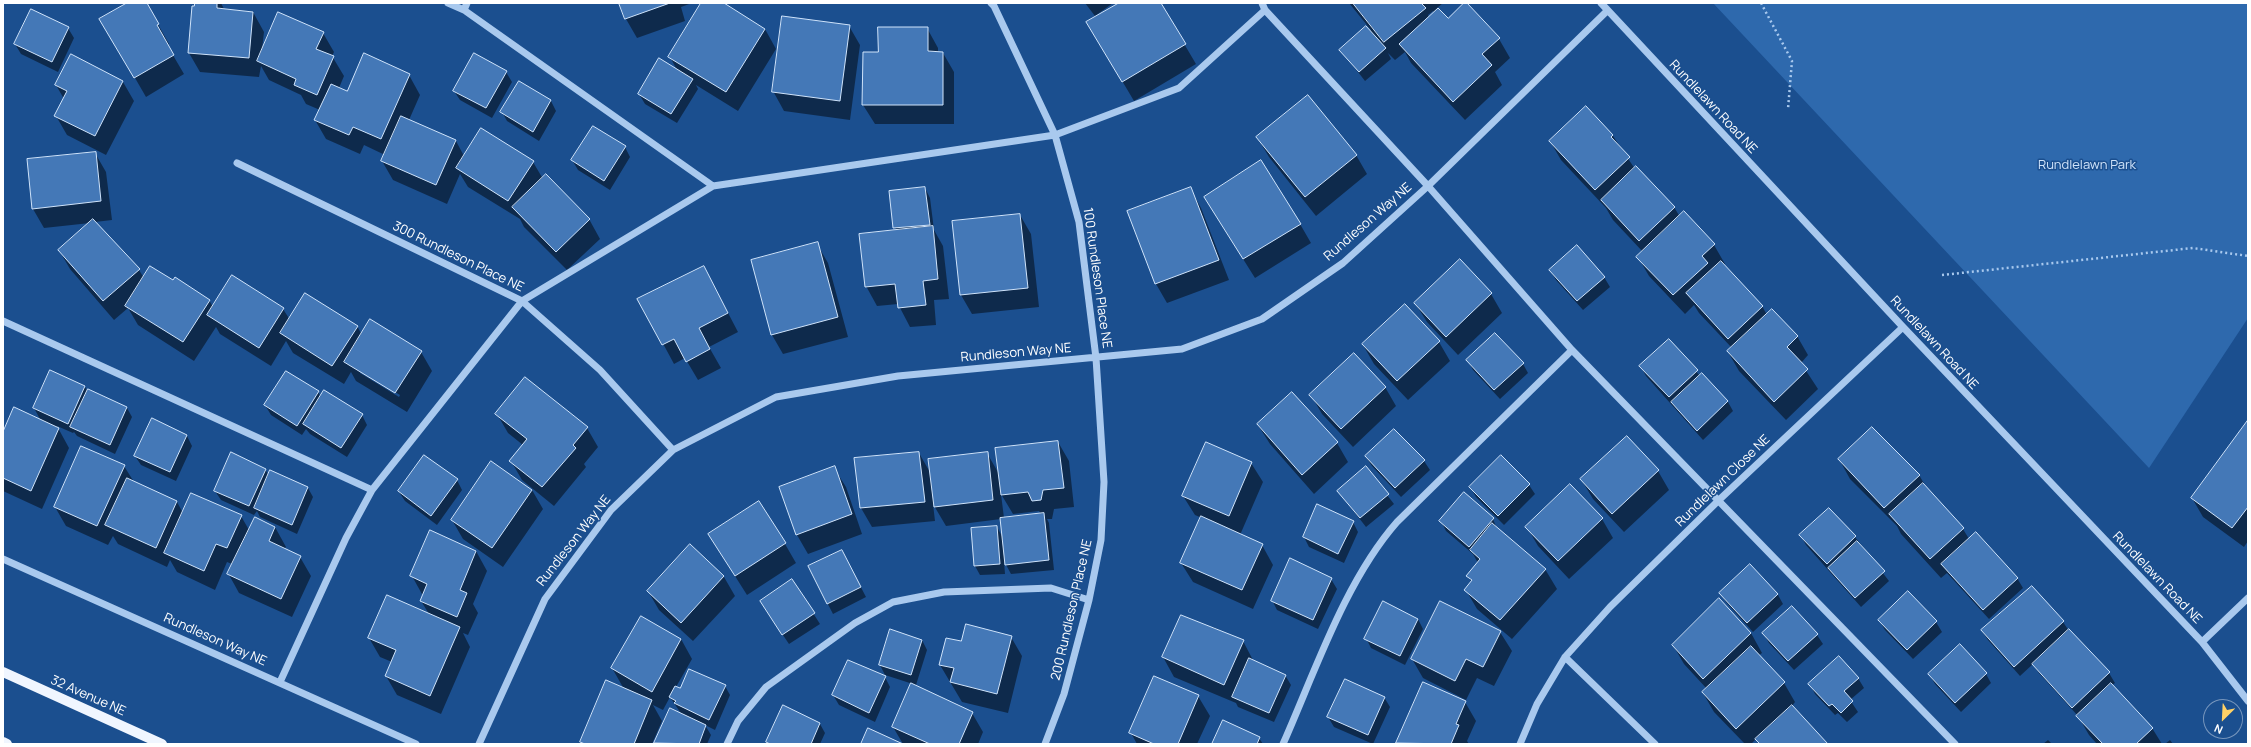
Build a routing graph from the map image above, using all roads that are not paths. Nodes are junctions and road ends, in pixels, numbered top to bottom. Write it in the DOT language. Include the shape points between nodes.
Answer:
graph roads {
  1 [pos="448,3"];
  2 [pos="991,3"];
  3 [pos="1601,3"];
  4 [pos="466,6"];
  5 [pos="1263,6"];
  6 [pos="1607,11"];
  7 [pos="1055,135"];
  8 [pos="237,163"];
  9 [pos="713,186"];
  10 [pos="1428,186"];
  11 [pos="522,301"];
  12 [pos="3,321"];
  13 [pos="1903,327"];
  14 [pos="1572,350"];
  15 [pos="1096,358"];
  16 [pos="672,450"];
  17 [pos="372,490"];
  18 [pos="1719,500"];
  19 [pos="3,559"];
  20 [pos="2248,598"];
  21 [pos="1089,600"];
  22 [pos="2202,642"];
  23 [pos="1565,657"];
  24 [pos="3,672"];
  25 [pos="280,682"];
  26 [pos="2248,702"];
  27 [pos="3,742"];
  28 [pos="7,744"];
  29 [pos="162,744"];
  30 [pos="416,744"];
  31 [pos="479,744"];
  32 [pos="727,744"];
  33 [pos="1045,744"];
  34 [pos="1283,744"];
  35 [pos="1520,744"];
  36 [pos="1655,744"];
  37 [pos="1955,744"];
  1 -- 4 [label="street"];
  2 -- 7 [label="street, 100 Rundleson Place NE"];
  3 -- 6 [label="street, Rundlelawn Road NE"];
  4 -- 9 [label="street"];
  5 -- 7 [label="street" via="1179,88"];
  5 -- 10 [label="street"];
  6 -- 10 [label="street, Rundleson Way NE"];
  6 -- 13 [label="street, Rundlelawn Road NE"];
  7 -- 9 [label="street"];
  7 -- 15 [label="street, 100 Rundleson Place NE" via="1079,222"];
  8 -- 11 [label="street, 300 Rundleson Place NE"];
  9 -- 11 [label="street"];
  10 -- 14 [label="street"];
  10 -- 15 [label="street, Rundleson Way NE" via="1343,264 1262,319 1182,349"];
  11 -- 16 [label="street, 300 Rundleson Place NE" via="600,370"];
  11 -- 17 [label="street"];
  12 -- 17 [label="street"];
  13 -- 18 [label="street, Rundlelawn Close NE"];
  13 -- 22 [label="street, Rundlelawn Road NE"];
  14 -- 18 [label="street"];
  14 -- 34 [label="street" via="1397,522 1380,542 1340,616"];
  15 -- 16 [label="street, Rundleson Way NE" via="898,376 776,396"];
  15 -- 21 [label="street, 200 Rundleson Place NE" via="1104,482 1101,540"];
  16 -- 31 [label="street, Rundleson Way NE" via="611,510 545,600"];
  17 -- 25 [label="street" via="346,538"];
  18 -- 23 [label="street, Rundlelawn Close NE" via="1610,607"];
  18 -- 37 [label="street"];
  19 -- 25 [label="street, Rundleson Way NE"];
  20 -- 22 [label="street"];
  21 -- 32 [label="street" via="1051,588 944,592 893,602 855,623 766,687 738,722"];
  21 -- 33 [label="street, 200 Rundleson Place NE" via="1064,694"];
  22 -- 26 [label="street, Rundlelawn Road NE"];
  23 -- 35 [label="street, Rundlelawn Close NE" via="1537,704"];
  23 -- 36 [label="street"];
  24 -- 29 [label="main road, 32 Avenue NE"];
  25 -- 30 [label="street, Rundleson Way NE"];
  27 -- 28 [label="main road"];
}
